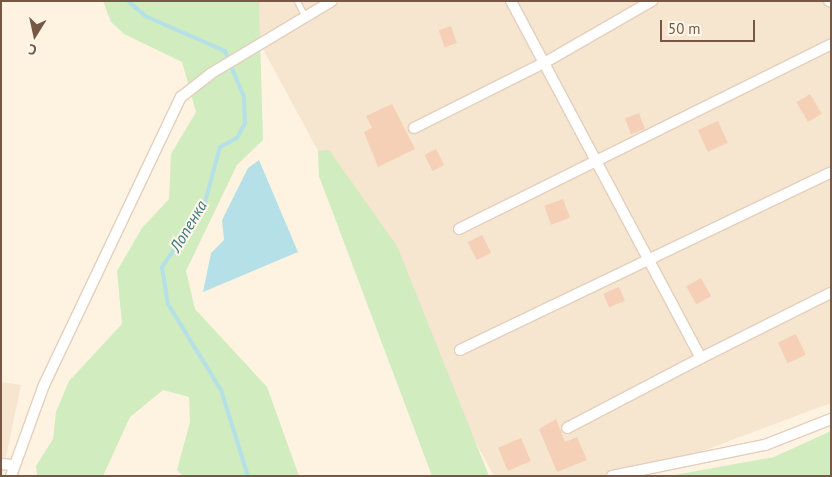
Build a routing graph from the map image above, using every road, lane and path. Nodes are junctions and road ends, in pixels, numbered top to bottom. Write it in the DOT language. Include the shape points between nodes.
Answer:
graph roads {
  1 [pos="297,1"];
  2 [pos="332,1"];
  3 [pos="511,1"];
  4 [pos="652,1"];
  5 [pos="305,17"];
  6 [pos="831,44"];
  7 [pos="544,63"];
  8 [pos="414,128"];
  9 [pos="597,162"];
  10 [pos="831,172"];
  11 [pos="459,230"];
  12 [pos="648,259"];
  13 [pos="831,293"];
  14 [pos="460,350"];
  15 [pos="701,358"];
  16 [pos="831,419"];
  17 [pos="567,428"];
  18 [pos="8,468"];
  19 [pos="612,476"];
  1 -- 5 [label="lane"];
  2 -- 5 [label="street"];
  3 -- 7 [label="street"];
  4 -- 7 [label="street"];
  5 -- 18 [label="street" via="210,74 181,97"];
  6 -- 9 [label="street"];
  7 -- 8 [label="street"];
  7 -- 9 [label="street"];
  9 -- 11 [label="street"];
  9 -- 12 [label="street"];
  10 -- 12 [label="street"];
  12 -- 14 [label="street"];
  12 -- 15 [label="street"];
  13 -- 15 [label="street"];
  15 -- 17 [label="street"];
  16 -- 19 [label="street" via="765,445"];
}
